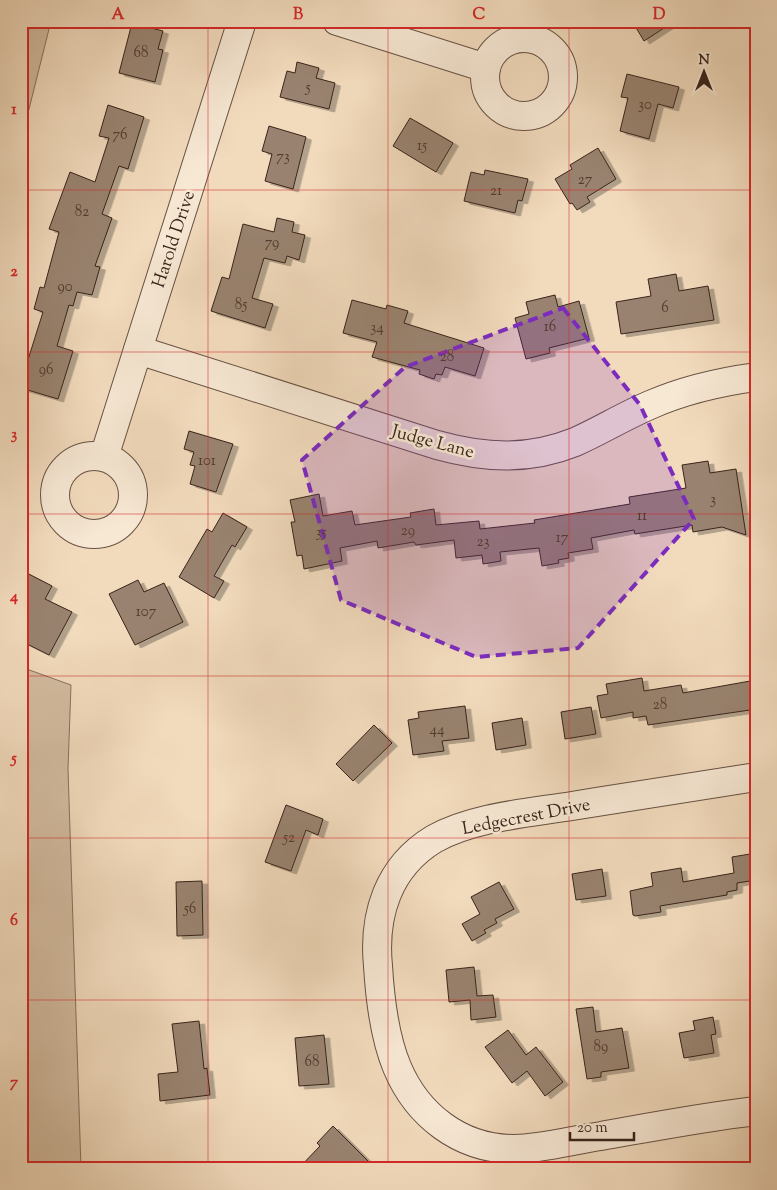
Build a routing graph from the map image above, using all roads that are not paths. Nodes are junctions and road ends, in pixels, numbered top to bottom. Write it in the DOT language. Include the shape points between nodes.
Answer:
graph roads {
  1 [pos="242,21"];
  2 [pos="337,21"];
  3 [pos="486,68"];
  4 [pos="138,350"];
  5 [pos="756,377"];
  6 [pos="104,457"];
  7 [pos="756,777"];
  8 [pos="756,1111"];
  1 -- 4 [label="street, Harold Drive"];
  2 -- 3 [label="street"];
  4 -- 5 [label="street, Judge Lane" via="437,445 495,456 546,451 573,442 671,396"];
  4 -- 6 [label="street, Harold Drive"];
  7 -- 8 [label="street, Ledgecrest Drive" via="514,815 458,828 433,840 412,856 397,874 379,915 376,937 379,984 396,1065 423,1109 464,1140 490,1147 523,1148"];
}
